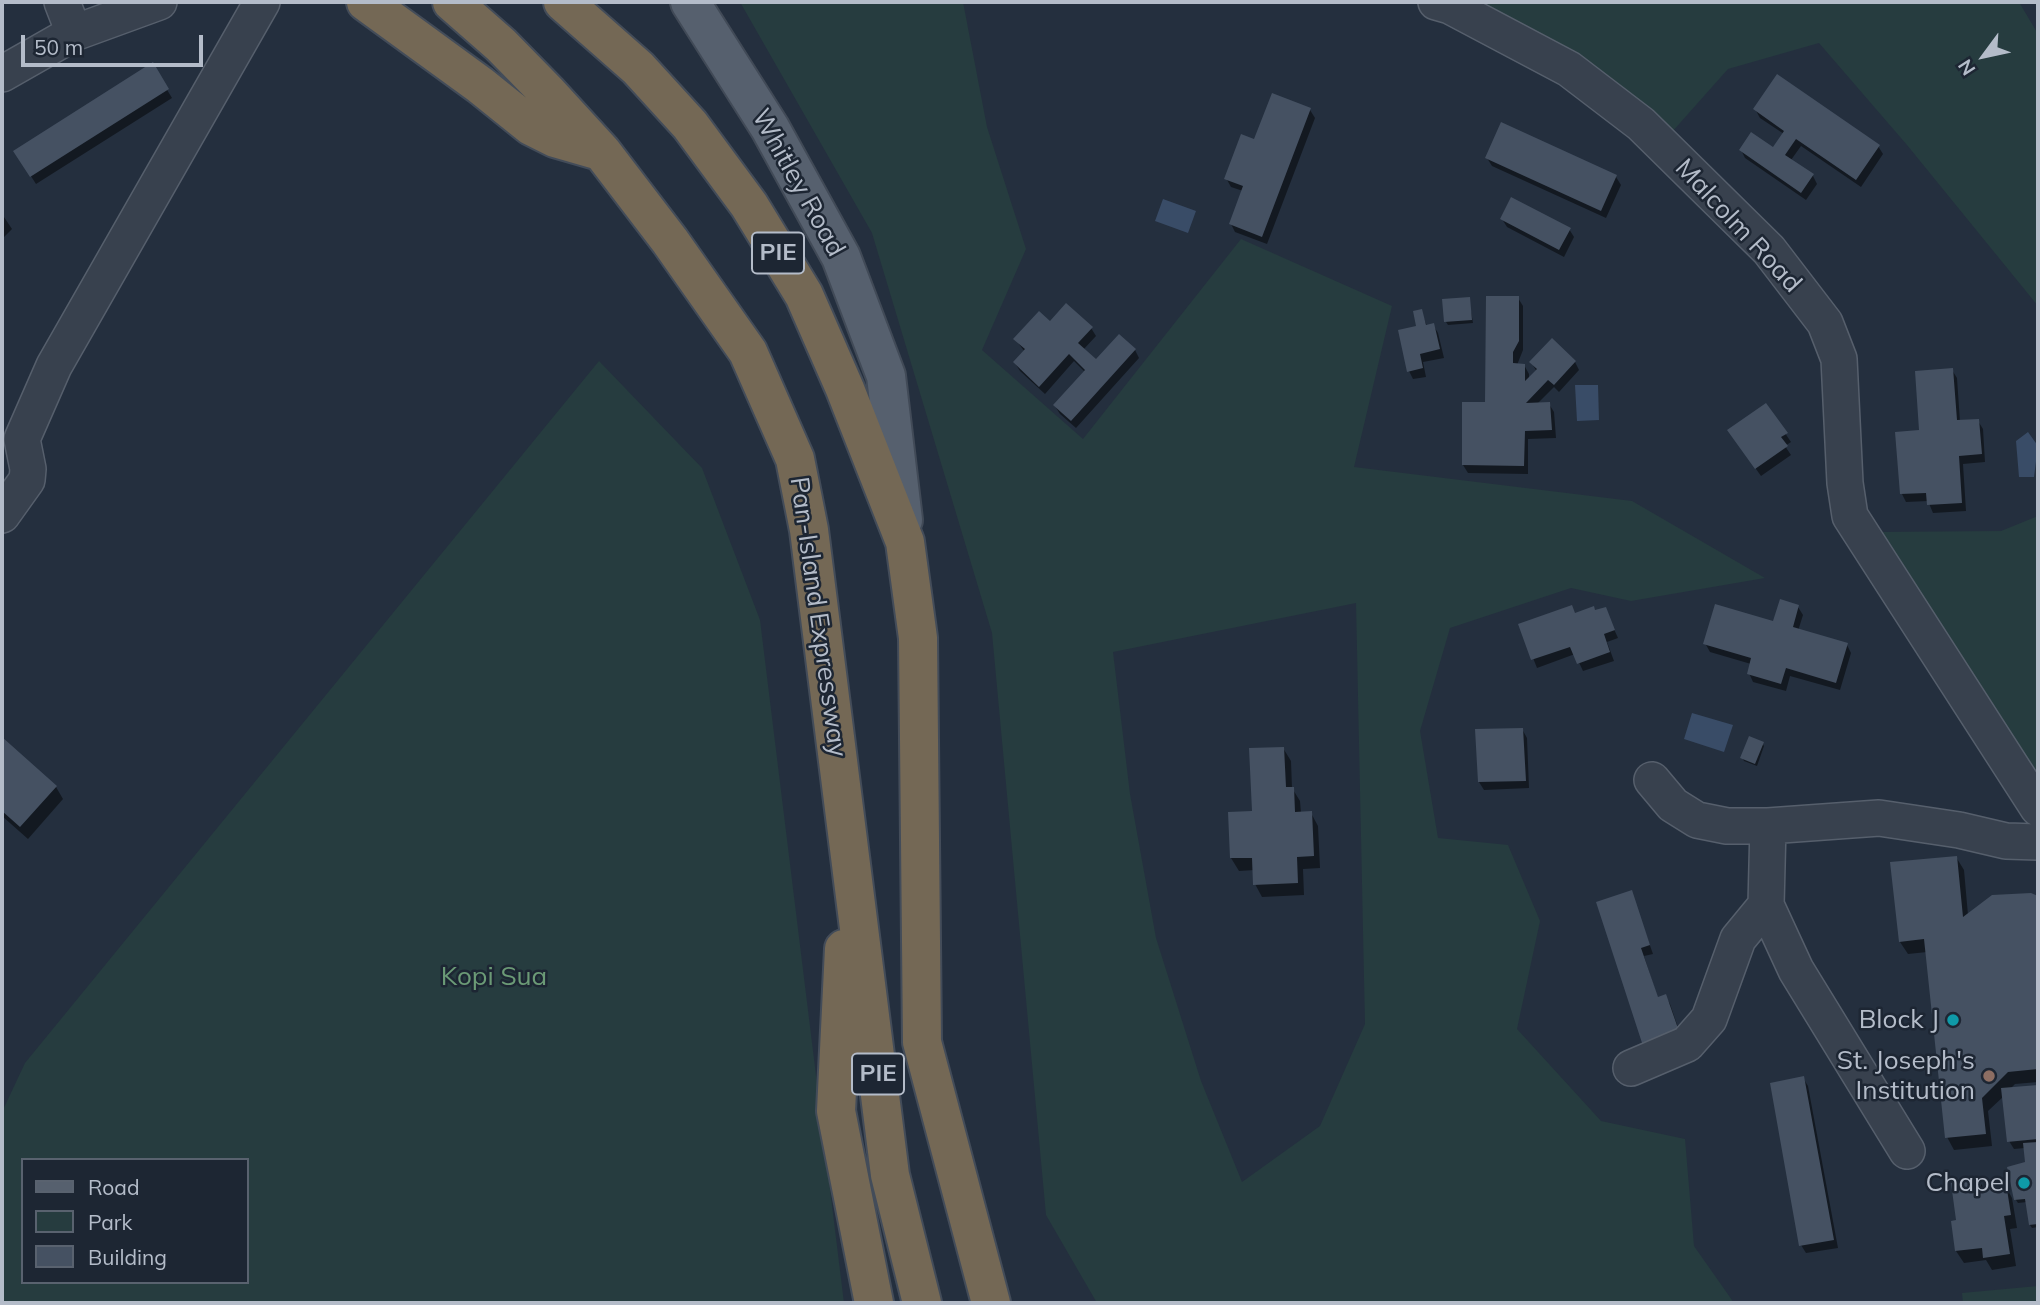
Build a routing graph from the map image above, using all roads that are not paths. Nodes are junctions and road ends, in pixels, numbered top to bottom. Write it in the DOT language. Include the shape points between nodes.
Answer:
graph roads {
  1 [pos="159,2"];
  2 [pos="262,2"];
  3 [pos="366,2"];
  4 [pos="452,2"];
  5 [pos="563,2"];
  6 [pos="690,2"];
  7 [pos="1436,2"];
  8 [pos="68,17"];
  9 [pos="2,74"];
  10 [pos="602,152"];
  11 [pos="2,515"];
  12 [pos="905,542"];
  13 [pos="1651,780"];
  14 [pos="2038,808"];
  15 [pos="1768,827"];
  16 [pos="849,842"];
  17 [pos="2038,842"];
  18 [pos="1766,905"];
  19 [pos="1631,1069"];
  20 [pos="1907,1152"];
  21 [pos="874,1303"];
  22 [pos="922,1303"];
  23 [pos="991,1303"];
  1 -- 8 [label="street"];
  2 -- 11 [label="street" via="54,366 22,439 27,480"];
  3 -- 10 [label="highway" via="524,121 555,138"];
  4 -- 10 [label="highway, Pan-Island Expressway / PIE" via="501,44"];
  5 -- 12 [label="highway, PIE" via="638,68 690,125 749,205 804,295"];
  6 -- 12 [label="main road, Whitley Road" via="770,128 841,257 886,376"];
  7 -- 14 [label="street, Malcolm Road" via="1569,69 1641,124 1769,250 1825,323 1839,359 1850,516"];
  8 -- 9 [label="street"];
  10 -- 16 [label="highway, Pan-Island Expressway / PIE" via="748,352 795,459 809,530"];
  12 -- 23 [label="highway, PIE" via="918,638 922,1042"];
  13 -- 15 [label="street" via="1673,805 1696,820"];
  15 -- 17 [label="street" via="1879,818 2006,841"];
  15 -- 18 [label="street"];
  16 -- 21 [label="highway" via="836,1111"];
  16 -- 22 [label="highway, Pan-Island Expressway / PIE" via="890,1175"];
  18 -- 19 [label="street" via="1738,939 1709,1019 1686,1044"];
  18 -- 20 [label="street" via="1796,971"];
}
